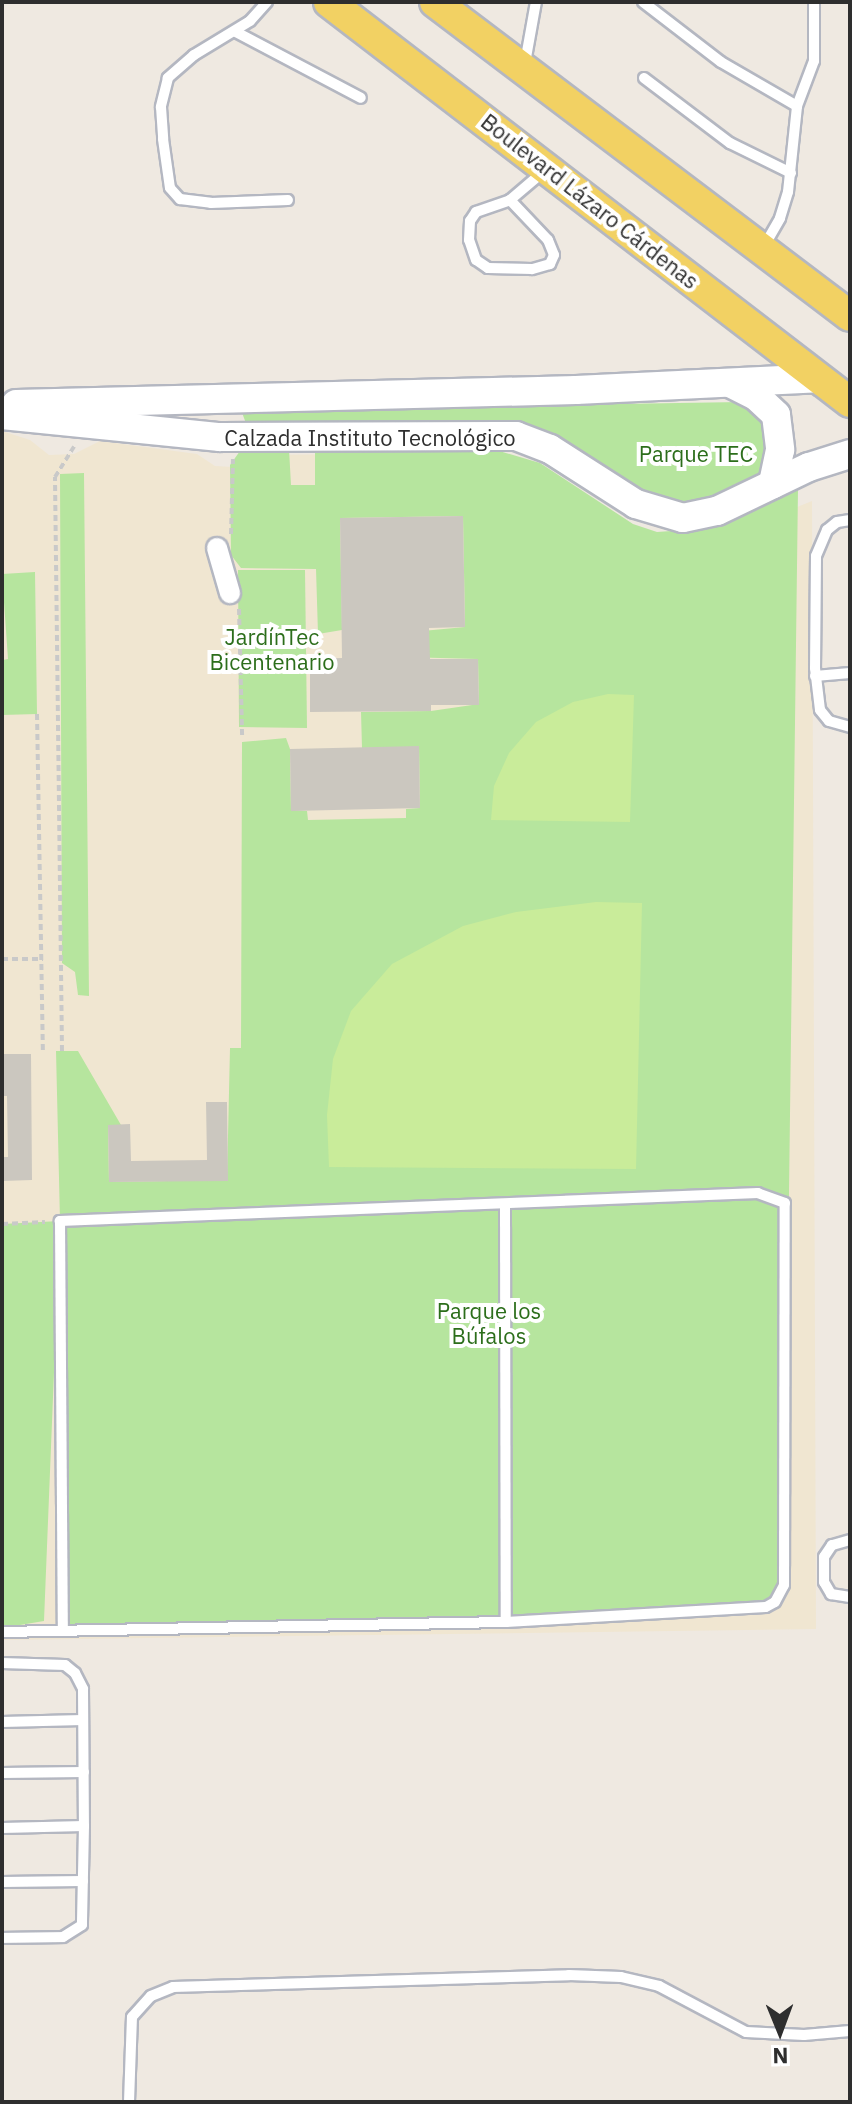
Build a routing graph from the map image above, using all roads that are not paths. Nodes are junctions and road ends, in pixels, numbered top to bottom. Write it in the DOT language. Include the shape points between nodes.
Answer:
graph roads {
  1 [pos="267,2"];
  2 [pos="329,2"];
  3 [pos="435,2"];
  4 [pos="536,2"];
  5 [pos="643,2"];
  6 [pos="814,2"];
  7 [pos="236,32"];
  8 [pos="524,69"];
  9 [pos="644,78"];
  10 [pos="361,98"];
  11 [pos="797,106"];
  12 [pos="547,168"];
  13 [pos="791,173"];
  14 [pos="288,200"];
  15 [pos="510,200"];
  16 [pos="762,250"];
  17 [pos="850,316"];
  18 [pos="818,378"];
  19 [pos="850,378"];
  20 [pos="730,383"];
  21 [pos="238,397"];
  22 [pos="850,402"];
  23 [pos="2,404"];
  24 [pos="2,415"];
  25 [pos="239,444"];
  26 [pos="850,454"];
  27 [pos="773,484"];
  28 [pos="850,520"];
  29 [pos="224,544"];
  30 [pos="234,596"];
  31 [pos="850,673"];
  32 [pos="815,676"];
  33 [pos="850,727"];
  34 [pos="505,1206"];
  35 [pos="850,1540"];
  36 [pos="850,1597"];
  37 [pos="506,1622"];
  38 [pos="63,1629"];
  39 [pos="2,1632"];
  40 [pos="2,1663"];
  41 [pos="83,1720"];
  42 [pos="2,1722"];
  43 [pos="84,1772"];
  44 [pos="2,1773"];
  45 [pos="84,1826"];
  46 [pos="2,1828"];
  47 [pos="83,1881"];
  48 [pos="2,1882"];
  49 [pos="2,1938"];
  50 [pos="850,2031"];
  51 [pos="129,2102"];
  1 -- 7 [label="lane"];
  2 -- 12 [label="main road, Boulevard Lázaro Cárdenas"];
  3 -- 8 [label="main road"];
  4 -- 8 [label="lane"];
  5 -- 11 [label="lane" via="721,62"];
  6 -- 11 [label="lane" via="814,61"];
  7 -- 10 [label="lane"];
  7 -- 14 [label="lane" via="194,55 168,78 161,107 170,188 180,199 194,203"];
  8 -- 16 [label="main road"];
  9 -- 13 [label="lane" via="730,143"];
  11 -- 13 [label="lane"];
  12 -- 15 [label="lane"];
  12 -- 18 [label="main road, Boulevard Lázaro Cárdenas"];
  13 -- 16 [label="lane" via="780,218"];
  15 -- 15 [label="lane" via="472,216 469,240 476,260 501,270 550,264 554,255 548,240"];
  16 -- 17 [label="main road"];
  18 -- 19 [label="main road"];
  18 -- 20 [label="street, Calzada Instituto Tecnológico"];
  18 -- 22 [label="main road, Boulevard Lázaro Cárdenas"];
  20 -- 21 [label="street, Calzada Instituto Tecnológico"];
  20 -- 27 [label="street" via="776,415 780,450"];
  21 -- 23 [label="street, Calzada Instituto Tecnológico"];
  21 -- 25 [label="street" via="229,421"];
  24 -- 25 [label="street, Calzada Instituto Tecnológico"];
  25 -- 27 [label="street, Calzada Instituto Tecnológico" via="516,436 550,449 636,504 683,518 717,511"];
  26 -- 27 [label="street, Calzada Instituto Tecnológico"];
  28 -- 32 [label="lane" via="827,530 816,556"];
  29 -- 30 [label="street"];
  31 -- 32 [label="lane"];
  32 -- 33 [label="lane" via="820,710 829,721"];
  34 -- 37 [label="lane"];
  34 -- 37 [label="lane" via="758,1193 779,1199 788,1212 784,1585 775,1602 756,1610"];
  34 -- 38 [label="lane" via="60,1221"];
  35 -- 36 [label="lane" via="832,1545 824,1557 824,1582 831,1594"];
  37 -- 38 [label="lane"];
  38 -- 39 [label="lane"];
  40 -- 41 [label="lane" via="65,1665 83,1689"];
  41 -- 42 [label="lane"];
  41 -- 43 [label="lane"];
  43 -- 44 [label="lane"];
  43 -- 45 [label="lane"];
  45 -- 46 [label="lane"];
  45 -- 47 [label="lane"];
  47 -- 48 [label="lane"];
  47 -- 49 [label="lane" via="82,1925 73,1933"];
  50 -- 51 [label="lane" via="746,2032 659,1986 621,1977 173,1987 151,1996 132,2017"];
}
